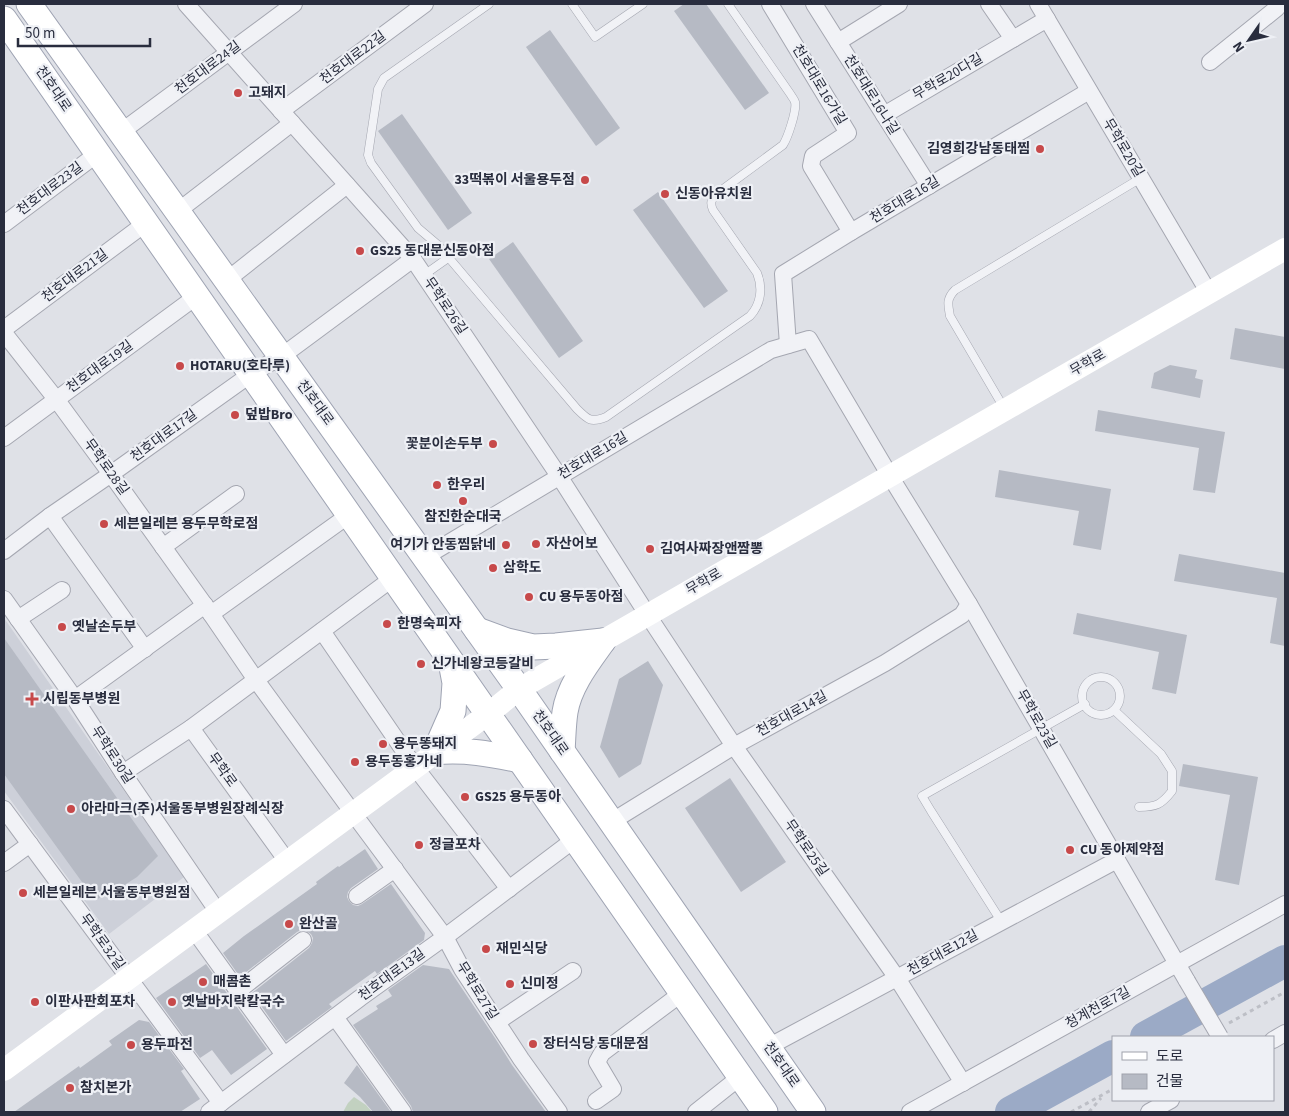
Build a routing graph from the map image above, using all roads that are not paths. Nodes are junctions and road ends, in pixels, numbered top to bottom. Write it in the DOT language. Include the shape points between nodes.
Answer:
graph roads {
  1 [pos="186,4"];
  2 [pos="294,4"];
  3 [pos="425,4"];
  4 [pos="489,4"];
  5 [pos="572,4"];
  6 [pos="642,4"];
  7 [pos="728,4"];
  8 [pos="770,4"];
  9 [pos="814,4"];
  10 [pos="899,4"];
  11 [pos="989,4"];
  12 [pos="1038,4"];
  13 [pos="32,5"];
  14 [pos="1279,10"];
  15 [pos="1046,19"];
  16 [pos="5,24"];
  17 [pos="1013,39"];
  18 [pos="838,42"];
  19 [pos="229,52"];
  20 [pos="1210,62"];
  21 [pos="1089,91"];
  22 [pos="884,115"];
  23 [pos="287,117"];
  24 [pos="121,132"];
  25 [pos="97,154"];
  26 [pos="1141,178"];
  27 [pos="347,185"];
  28 [pos="929,186"];
  29 [pos="178,211"];
  30 [pos="146,223"];
  31 [pos="4,224"];
  32 [pos="852,232"];
  33 [pos="1285,249"];
  34 [pos="448,258"];
  35 [pos="413,259"];
  36 [pos="424,275"];
  37 [pos="227,280"];
  38 [pos="1209,293"];
  39 [pos="197,296"];
  40 [pos="4,329"];
  41 [pos="4,333"];
  42 [pos="788,345"];
  43 [pos="282,356"];
  44 [pos="251,374"];
  45 [pos="56,399"];
  46 [pos="1005,410"];
  47 [pos="4,438"];
  48 [pos="111,474"];
  49 [pos="560,476"];
  50 [pos="890,476"];
  51 [pos="236,494"];
  52 [pos="349,515"];
  53 [pos="50,516"];
  54 [pos="163,547"];
  55 [pos="4,551"];
  56 [pos="425,557"];
  57 [pos="394,578"];
  58 [pos="62,590"];
  59 [pos="4,599"];
  60 [pos="969,604"];
  61 [pos="208,610"];
  62 [pos="647,614"];
  63 [pos="18,619"];
  64 [pos="477,630"];
  65 [pos="322,631"];
  66 [pos="595,645"];
  67 [pos="145,649"];
  68 [pos="450,659"];
  69 [pos="256,680"];
  70 [pos="519,688"];
  71 [pos="75,699"];
  72 [pos="1085,704"];
  73 [pos="1114,710"];
  74 [pos="488,714"];
  75 [pos="191,728"];
  76 [pos="1041,728"];
  77 [pos="734,746"];
  78 [pos="562,751"];
  79 [pos="435,752"];
  80 [pos="520,760"];
  81 [pos="415,767"];
  82 [pos="123,773"];
  83 [pos="1139,807"];
  84 [pos="4,809"];
  85 [pos="352,813"];
  86 [pos="612,822"];
  87 [pos="575,839"];
  88 [pos="30,844"];
  89 [pos="1117,860"];
  90 [pos="287,861"];
  91 [pos="4,863"];
  92 [pos="395,870"];
  93 [pos="509,889"];
  94 [pos="357,896"];
  95 [pos="1285,904"];
  96 [pos="218,912"];
  97 [pos="1001,921"];
  98 [pos="194,930"];
  99 [pos="445,937"];
  100 [pos="303,940"];
  101 [pos="1177,964"];
  102 [pos="573,971"];
  103 [pos="897,978"];
  104 [pos="129,979"];
  105 [pos="238,991"];
  106 [pos="682,993"];
  107 [pos="335,1017"];
  108 [pos="497,1022"];
  109 [pos="1223,1031"];
  110 [pos="1285,1033"];
  111 [pos="1274,1039"];
  112 [pos="768,1047"];
  113 [pos="284,1055"];
  114 [pos="4,1070"];
  115 [pos="740,1077"];
  116 [pos="963,1083"];
  117 [pos="596,1101"];
  118 [pos="215,1108"];
  119 [pos="403,1112"];
  120 [pos="560,1112"];
  121 [pos="696,1112"];
  122 [pos="765,1112"];
  123 [pos="813,1112"];
  124 [pos="910,1112"];
  1 -- 19 [label="street, 무학로26길"];
  2 -- 19 [label="street, 천호대로24길"];
  3 -- 23 [label="street, 천호대로22길"];
  4 -- 34 [label="lane" via="384,78 378,89 368,155 370,163 418,228"];
  5 -- 6 [label="lane" via="595,37"];
  7 -- 34 [label="lane" via="795,102 783,145 711,201 713,210 758,273 760,297 750,316 606,417 592,421 577,410"];
  8 -- 32 [label="street, 천호대로16가길" via="848,133 813,156 811,166"];
  9 -- 18 [label="street, 천호대로16나길"];
  10 -- 18 [label="street"];
  11 -- 17 [label="street"];
  12 -- 15 [label="street, 무학로20길"];
  13 -- 24 [label="main road, 천호대로"];
  14 -- 20 [label="street"];
  15 -- 17 [label="street, 무학로20다길"];
  15 -- 21 [label="street, 무학로20길"];
  16 -- 25 [label="main road, 천호대로"];
  17 -- 22 [label="street, 무학로20다길"];
  18 -- 22 [label="street, 천호대로16나길"];
  19 -- 23 [label="street, 무학로26길"];
  19 -- 24 [label="street, 천호대로24길"];
  21 -- 26 [label="street, 무학로20길"];
  21 -- 28 [label="street, 천호대로16길"];
  22 -- 28 [label="street, 천호대로16나길"];
  23 -- 27 [label="street, 무학로26길"];
  23 -- 29 [label="street, 천호대로22길"];
  24 -- 29 [label="main road, 천호대로"];
  25 -- 30 [label="main road, 천호대로"];
  25 -- 31 [label="street, 천호대로23길"];
  26 -- 38 [label="street, 무학로20길"];
  26 -- 46 [label="lane" via="954,290 950,296 950,316"];
  27 -- 35 [label="street, 무학로26길"];
  27 -- 37 [label="street"];
  28 -- 32 [label="street, 천호대로16길"];
  29 -- 37 [label="main road, 천호대로"];
  30 -- 39 [label="main road, 천호대로"];
  30 -- 40 [label="street, 천호대로21길"];
  32 -- 42 [label="street, 천호대로16길" via="783,274"];
  33 -- 38 [label="main road, 무학로"];
  34 -- 36 [label="lane"];
  35 -- 36 [label="street, 무학로26길"];
  35 -- 43 [label="street"];
  36 -- 49 [label="street, 무학로26길"];
  37 -- 43 [label="main road, 천호대로"];
  38 -- 46 [label="main road, 무학로"];
  39 -- 44 [label="main road, 천호대로"];
  39 -- 45 [label="street, 천호대로19길"];
  41 -- 45 [label="street, 무학로28길"];
  42 -- 49 [label="street, 천호대로16길" via="770,350"];
  42 -- 50 [label="street, 천호대로16길" via="809,339"];
  43 -- 44 [label="street, 천호대로17길"];
  43 -- 56 [label="main road, 천호대로"];
  44 -- 48 [label="street, 천호대로17길"];
  44 -- 52 [label="main road, 천호대로"];
  45 -- 47 [label="street, 천호대로19길"];
  45 -- 48 [label="street, 무학로28길"];
  46 -- 50 [label="main road, 무학로"];
  48 -- 53 [label="street, 천호대로17길"];
  48 -- 54 [label="street, 무학로28길"];
  49 -- 56 [label="street, 천호대로16길"];
  49 -- 62 [label="street, 무학로26길"];
  50 -- 60 [label="street, 무학로23길"];
  50 -- 62 [label="main road, 무학로"];
  51 -- 54 [label="street"];
  52 -- 57 [label="main road, 천호대로"];
  52 -- 61 [label="street"];
  53 -- 55 [label="street, 천호대로17길"];
  53 -- 67 [label="street"];
  54 -- 61 [label="street, 무학로28길"];
  56 -- 64 [label="main road, 천호대로"];
  57 -- 65 [label="street"];
  57 -- 68 [label="main road, 천호대로"];
  58 -- 63 [label="street"];
  59 -- 63 [label="street, 무학로30길"];
  60 -- 76 [label="street, 무학로23길"];
  60 -- 77 [label="street, 천호대로14길" via="962,615 885,663"];
  61 -- 67 [label="street"];
  61 -- 69 [label="street, 무학로28길"];
  62 -- 66 [label="main road, 무학로"];
  62 -- 77 [label="street, 무학로25길"];
  63 -- 71 [label="street, 무학로30길"];
  64 -- 66 [label="main road" via="533,647"];
  64 -- 70 [label="main road, 천호대로"];
  65 -- 69 [label="street"];
  65 -- 81 [label="street"];
  66 -- 70 [label="main road, 무학로"];
  66 -- 78 [label="main road" via="565,710"];
  67 -- 71 [label="street"];
  68 -- 74 [label="main road, 천호대로"];
  68 -- 79 [label="main road" via="455,683 453,711"];
  69 -- 75 [label="street"];
  69 -- 85 [label="street, 무학로28길"];
  70 -- 74 [label="main road, 무학로"];
  70 -- 78 [label="main road, 천호대로"];
  71 -- 82 [label="street, 무학로30길"];
  72 -- 73 [label="lane" via="1102,715"];
  72 -- 73 [label="lane" via="1083,694 1087,684 1097,677 1109,678 1120,692"];
  72 -- 76 [label="lane"];
  73 -- 83 [label="lane" via="1161,754 1172,770 1172,791 1165,800 1154,807"];
  74 -- 79 [label="main road, 무학로"];
  74 -- 80 [label="main road, 천호대로"];
  75 -- 82 [label="street"];
  75 -- 90 [label="street, 무학로"];
  76 -- 89 [label="street, 무학로23길"];
  76 -- 97 [label="lane" via="922,796"];
  77 -- 86 [label="street, 천호대로14길"];
  77 -- 103 [label="street, 무학로25길"];
  78 -- 86 [label="main road, 천호대로"];
  79 -- 80 [label="main road" via="470,751"];
  79 -- 81 [label="main road, 무학로"];
  80 -- 87 [label="main road, 천호대로"];
  81 -- 85 [label="main road, 무학로"];
  81 -- 93 [label="street"];
  82 -- 96 [label="street, 무학로30길"];
  84 -- 88 [label="street, 무학로32길"];
  85 -- 90 [label="main road, 무학로"];
  85 -- 92 [label="street, 무학로27길"];
  86 -- 112 [label="main road, 천호대로"];
  87 -- 93 [label="street, 천호대로13길"];
  87 -- 106 [label="main road, 천호대로"];
  88 -- 91 [label="street"];
  88 -- 104 [label="street, 무학로32길"];
  89 -- 97 [label="street, 천호대로12길"];
  89 -- 101 [label="street, 무학로23길"];
  90 -- 96 [label="main road, 무학로"];
  92 -- 94 [label="street"];
  92 -- 99 [label="street, 무학로27길"];
  93 -- 99 [label="street, 천호대로13길"];
  95 -- 101 [label="street, 청계천로7길"];
  96 -- 98 [label="main road, 무학로"];
  97 -- 103 [label="street, 천호대로12길"];
  98 -- 104 [label="main road, 무학로"];
  98 -- 105 [label="street"];
  99 -- 107 [label="street, 천호대로13길"];
  99 -- 108 [label="street, 무학로27길"];
  100 -- 105 [label="street"];
  101 -- 109 [label="street, 무학로23길, bridge"];
  101 -- 116 [label="street, 청계천로7길"];
  102 -- 108 [label="street"];
  103 -- 112 [label="street, 천호대로12길"];
  103 -- 116 [label="street, 무학로25길"];
  104 -- 114 [label="main road, 무학로"];
  104 -- 118 [label="street"];
  105 -- 113 [label="street"];
  106 -- 115 [label="main road, 천호대로"];
  106 -- 117 [label="street" via="602,1052 597,1062 613,1089"];
  107 -- 113 [label="street, 천호대로13길"];
  107 -- 119 [label="street"];
  108 -- 120 [label="street, 무학로27길"];
  110 -- 111 [label="street"];
  112 -- 123 [label="main road, 천호대로"];
  113 -- 118 [label="street, 천호대로13길"];
  115 -- 121 [label="street"];
  115 -- 122 [label="main road, 천호대로"];
  116 -- 124 [label="street, 청계천로7길"];
}
